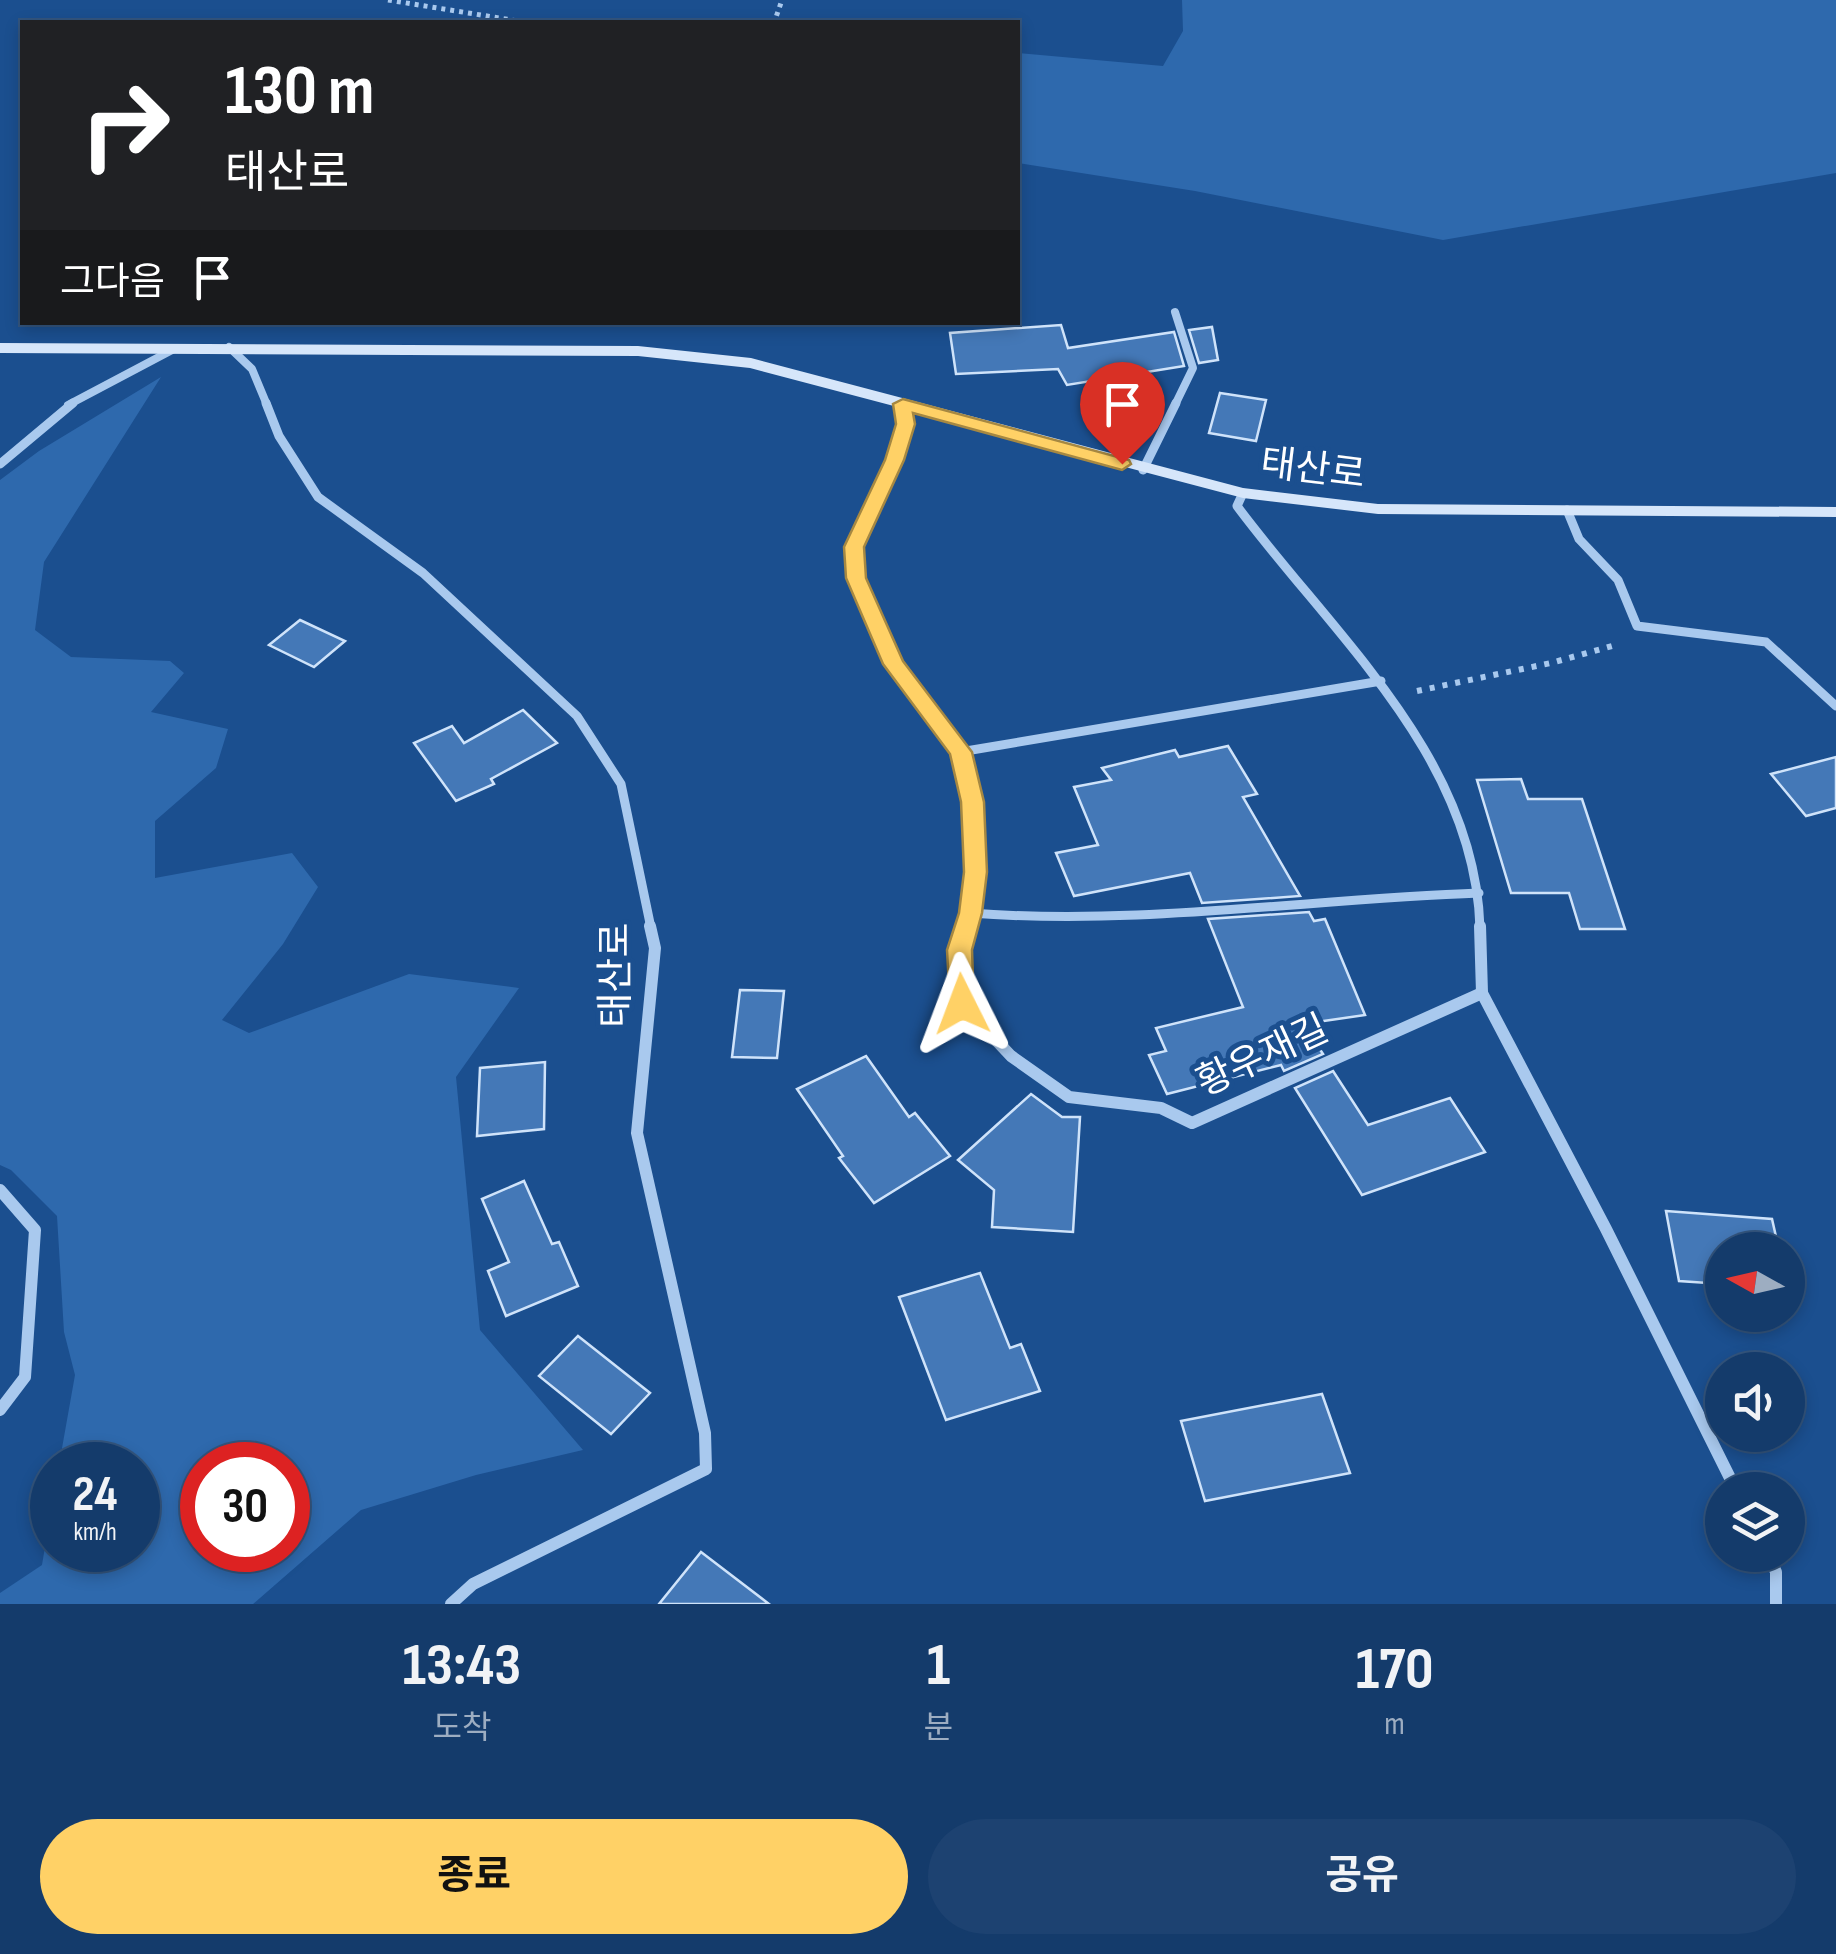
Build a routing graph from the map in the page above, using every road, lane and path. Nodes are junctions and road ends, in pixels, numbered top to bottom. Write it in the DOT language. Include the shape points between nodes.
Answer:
graph roads {
  1 [pos="388,0"];
  2 [pos="512,20"];
  3 [pos="1174,312"];
  4 [pos="179,346"];
  5 [pos="229,346"];
  6 [pos="0,348"];
  7 [pos="903,404"];
  8 [pos="0,464"];
  9 [pos="1143,470"];
  10 [pos="1242,493"];
  11 [pos="1566,510"];
  12 [pos="1836,512"];
  13 [pos="1637,626"];
  14 [pos="1381,680"];
  15 [pos="1392,696"];
  16 [pos="1836,706"];
  17 [pos="960,752"];
  18 [pos="1479,893"];
  19 [pos="970,913"];
  20 [pos="1482,993"];
  21 [pos="0,1190"];
  22 [pos="0,1410"];
  23 [pos="1727,1472"];
  24 [pos="1776,1572"];
  25 [pos="451,1604"];
  26 [pos="1776,1604"];
  1 -- 2 [label="path"];
  3 -- 9 [label="street" via="1193,368"];
  4 -- 5 [label="street, 태산로"];
  4 -- 6 [label="street, 태산로"];
  4 -- 8 [label="street, 태산로" via="61,409"];
  5 -- 7 [label="street, 태산로" via="638,351 751,362"];
  5 -- 25 [label="street, 태산로" via="252,368 279,436 318,497 423,573 576,716 622,784 655,948 637,1134 706,1434 706,1469 526,1556"];
  7 -- 9 [label="street, 태산로"];
  7 -- 17 [label="street, 황우재길" via="905,424 894,460 854,547 856,578 893,664"];
  9 -- 10 [label="street, 태산로"];
  10 -- 11 [label="street, 태산로" via="1378,509"];
  10 -- 14 [label="street" via="1237,506"];
  11 -- 12 [label="street, 태산로"];
  11 -- 13 [label="street" via="1578,539 1618,580"];
  13 -- 15 [label="path" via="1626,642"];
  13 -- 16 [label="street" via="1766,642"];
  14 -- 15 [label="street"];
  14 -- 17 [label="street"];
  15 -- 18 [label="street" via="1455,805"];
  17 -- 19 [label="street, 황우재길" via="972,802"];
  18 -- 19 [label="street" via="1122,920"];
  18 -- 20 [label="street"];
  19 -- 20 [label="street, 황우재길" via="960,950 962,1004 1011,1056 1070,1098 1161,1108 1192,1123"];
  20 -- 23 [label="street"];
  21 -- 22 [label="street" via="35,1230 25,1377"];
  24 -- 26 [label="street"];
}
